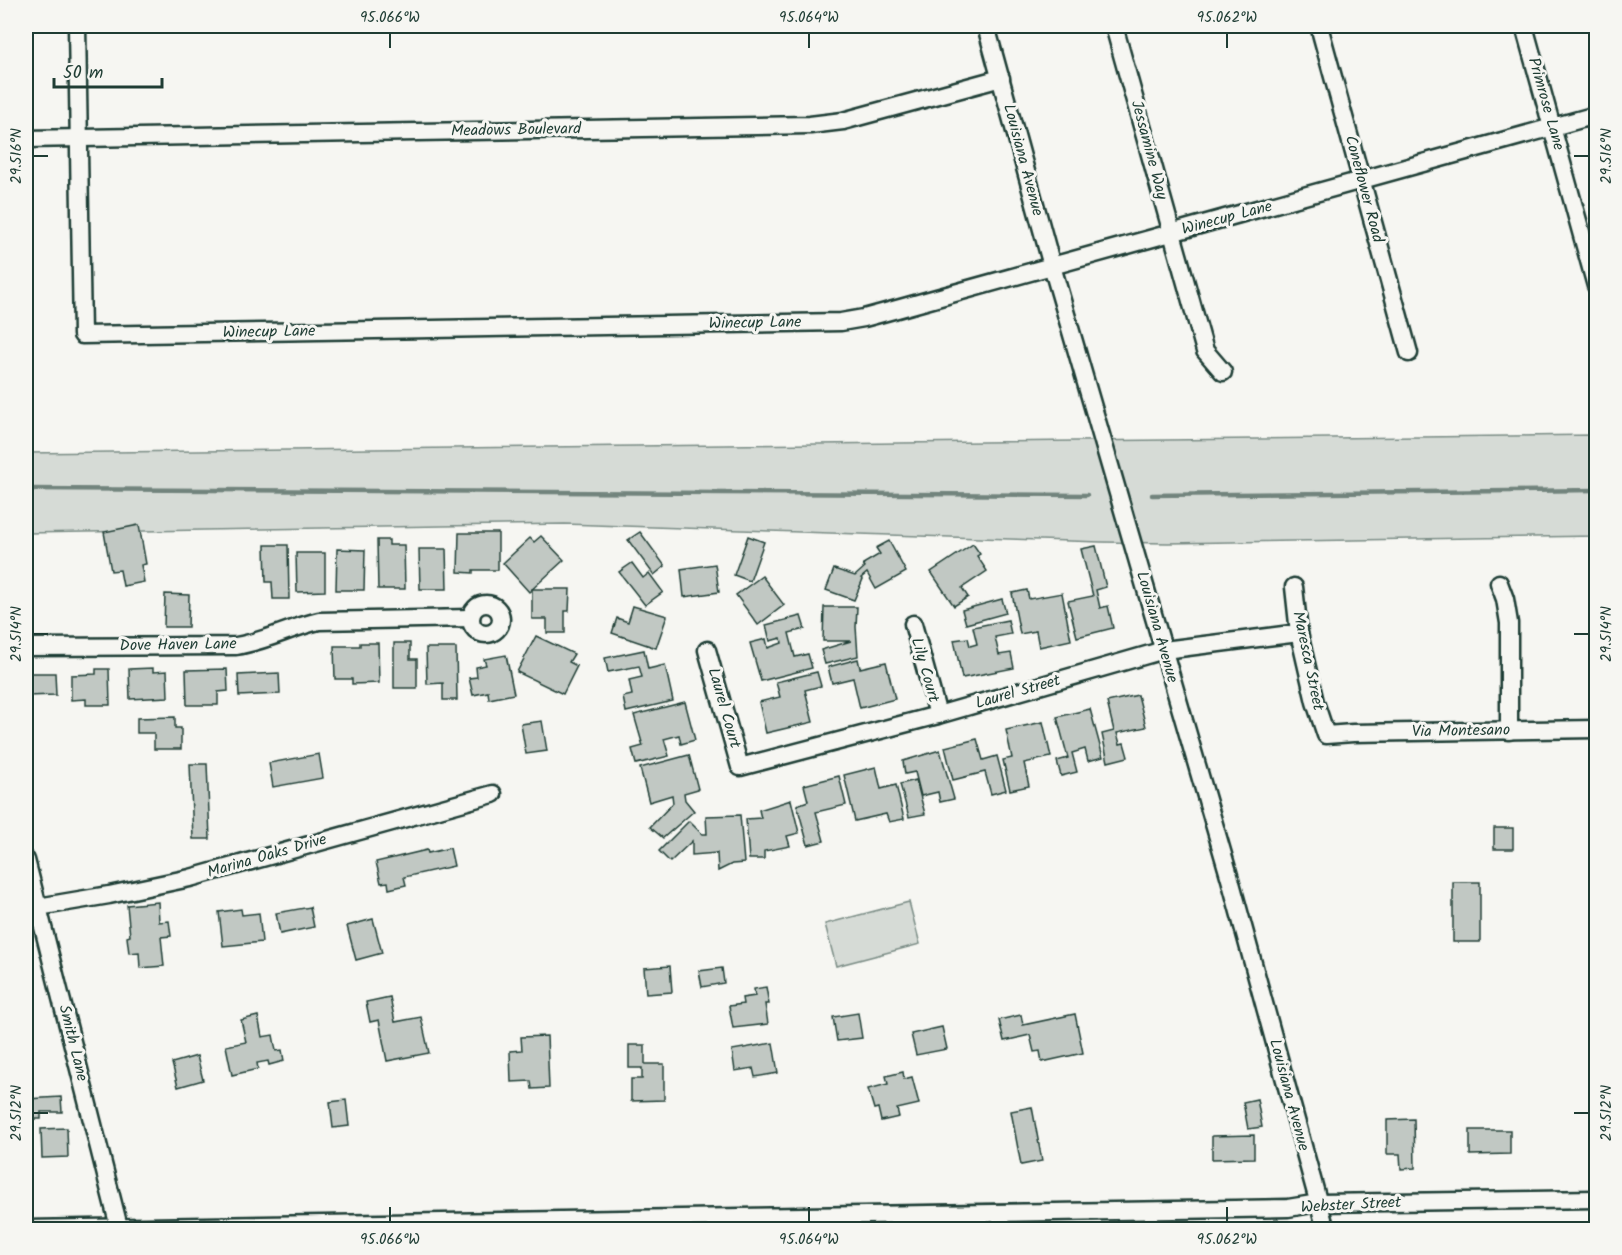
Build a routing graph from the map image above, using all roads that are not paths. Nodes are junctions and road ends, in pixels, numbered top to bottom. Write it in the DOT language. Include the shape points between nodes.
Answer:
graph roads {
  1 [pos="77,26"];
  2 [pos="986,26"];
  3 [pos="1114,26"];
  4 [pos="1319,26"];
  5 [pos="1524,26"];
  6 [pos="1001,78"];
  7 [pos="1596,115"];
  8 [pos="1553,127"];
  9 [pos="80,138"];
  10 [pos="26,139"];
  11 [pos="1362,181"];
  12 [pos="1172,233"];
  13 [pos="1052,266"];
  14 [pos="1596,286"];
  15 [pos="1409,352"];
  16 [pos="1223,372"];
  17 [pos="1498,583"];
  18 [pos="1294,587"];
  19 [pos="471,618"];
  20 [pos="913,624"];
  21 [pos="1299,633"];
  22 [pos="26,647"];
  23 [pos="707,650"];
  24 [pos="1164,650"];
  25 [pos="938,715"];
  26 [pos="1596,729"];
  27 [pos="1509,731"];
  28 [pos="1326,735"];
  29 [pos="740,767"];
  30 [pos="493,794"];
  31 [pos="26,860"];
  32 [pos="38,907"];
  33 [pos="1596,1199"];
  34 [pos="1319,1203"];
  35 [pos="120,1227"];
  36 [pos="26,1229"];
  37 [pos="1326,1230"];
  1 -- 9 [label="street"];
  2 -- 6 [label="street, Louisiana Avenue"];
  3 -- 12 [label="street, Jessamine Way"];
  4 -- 11 [label="street, Coneflower Road"];
  5 -- 8 [label="street, Primrose Lane"];
  6 -- 9 [label="street, Meadows Boulevard" via="843,121 810,124"];
  6 -- 13 [label="street, Louisiana Avenue"];
  7 -- 8 [label="street, Winecup Lane"];
  8 -- 11 [label="street, Winecup Lane"];
  8 -- 14 [label="street, Primrose Lane"];
  9 -- 10 [label="street, Meadows Boulevard"];
  9 -- 13 [label="street, Winecup Lane" via="82,335 841,322"];
  11 -- 12 [label="street, Winecup Lane"];
  11 -- 15 [label="street, Coneflower Road"];
  12 -- 13 [label="street, Winecup Lane"];
  12 -- 16 [label="street, Jessamine Way" via="1205,351"];
  13 -- 24 [label="street, Louisiana Avenue"];
  17 -- 27 [label="street" via="1509,623"];
  18 -- 21 [label="street, Maresca Street"];
  19 -- 22 [label="street, Dove Haven Lane" via="319,621 236,646"];
  20 -- 25 [label="street, Lily Court"];
  21 -- 24 [label="street, Laurel Street"];
  21 -- 28 [label="street, Maresca Street"];
  23 -- 29 [label="street, Laurel Court"];
  24 -- 25 [label="street, Laurel Street"];
  24 -- 34 [label="street, Louisiana Avenue"];
  25 -- 29 [label="street, Laurel Street"];
  26 -- 27 [label="street, Via Montesano"];
  27 -- 28 [label="street, Via Montesano"];
  30 -- 32 [label="street, Marina Oaks Drive" via="190,878"];
  31 -- 32 [label="street, Smith Lane"];
  32 -- 35 [label="street, Smith Lane"];
  33 -- 34 [label="street, Webster Street"];
  34 -- 35 [label="street, Webster Street" via="1288,1208"];
  34 -- 37 [label="street, Louisiana Avenue"];
  35 -- 36 [label="street, Webster Street"];
}
